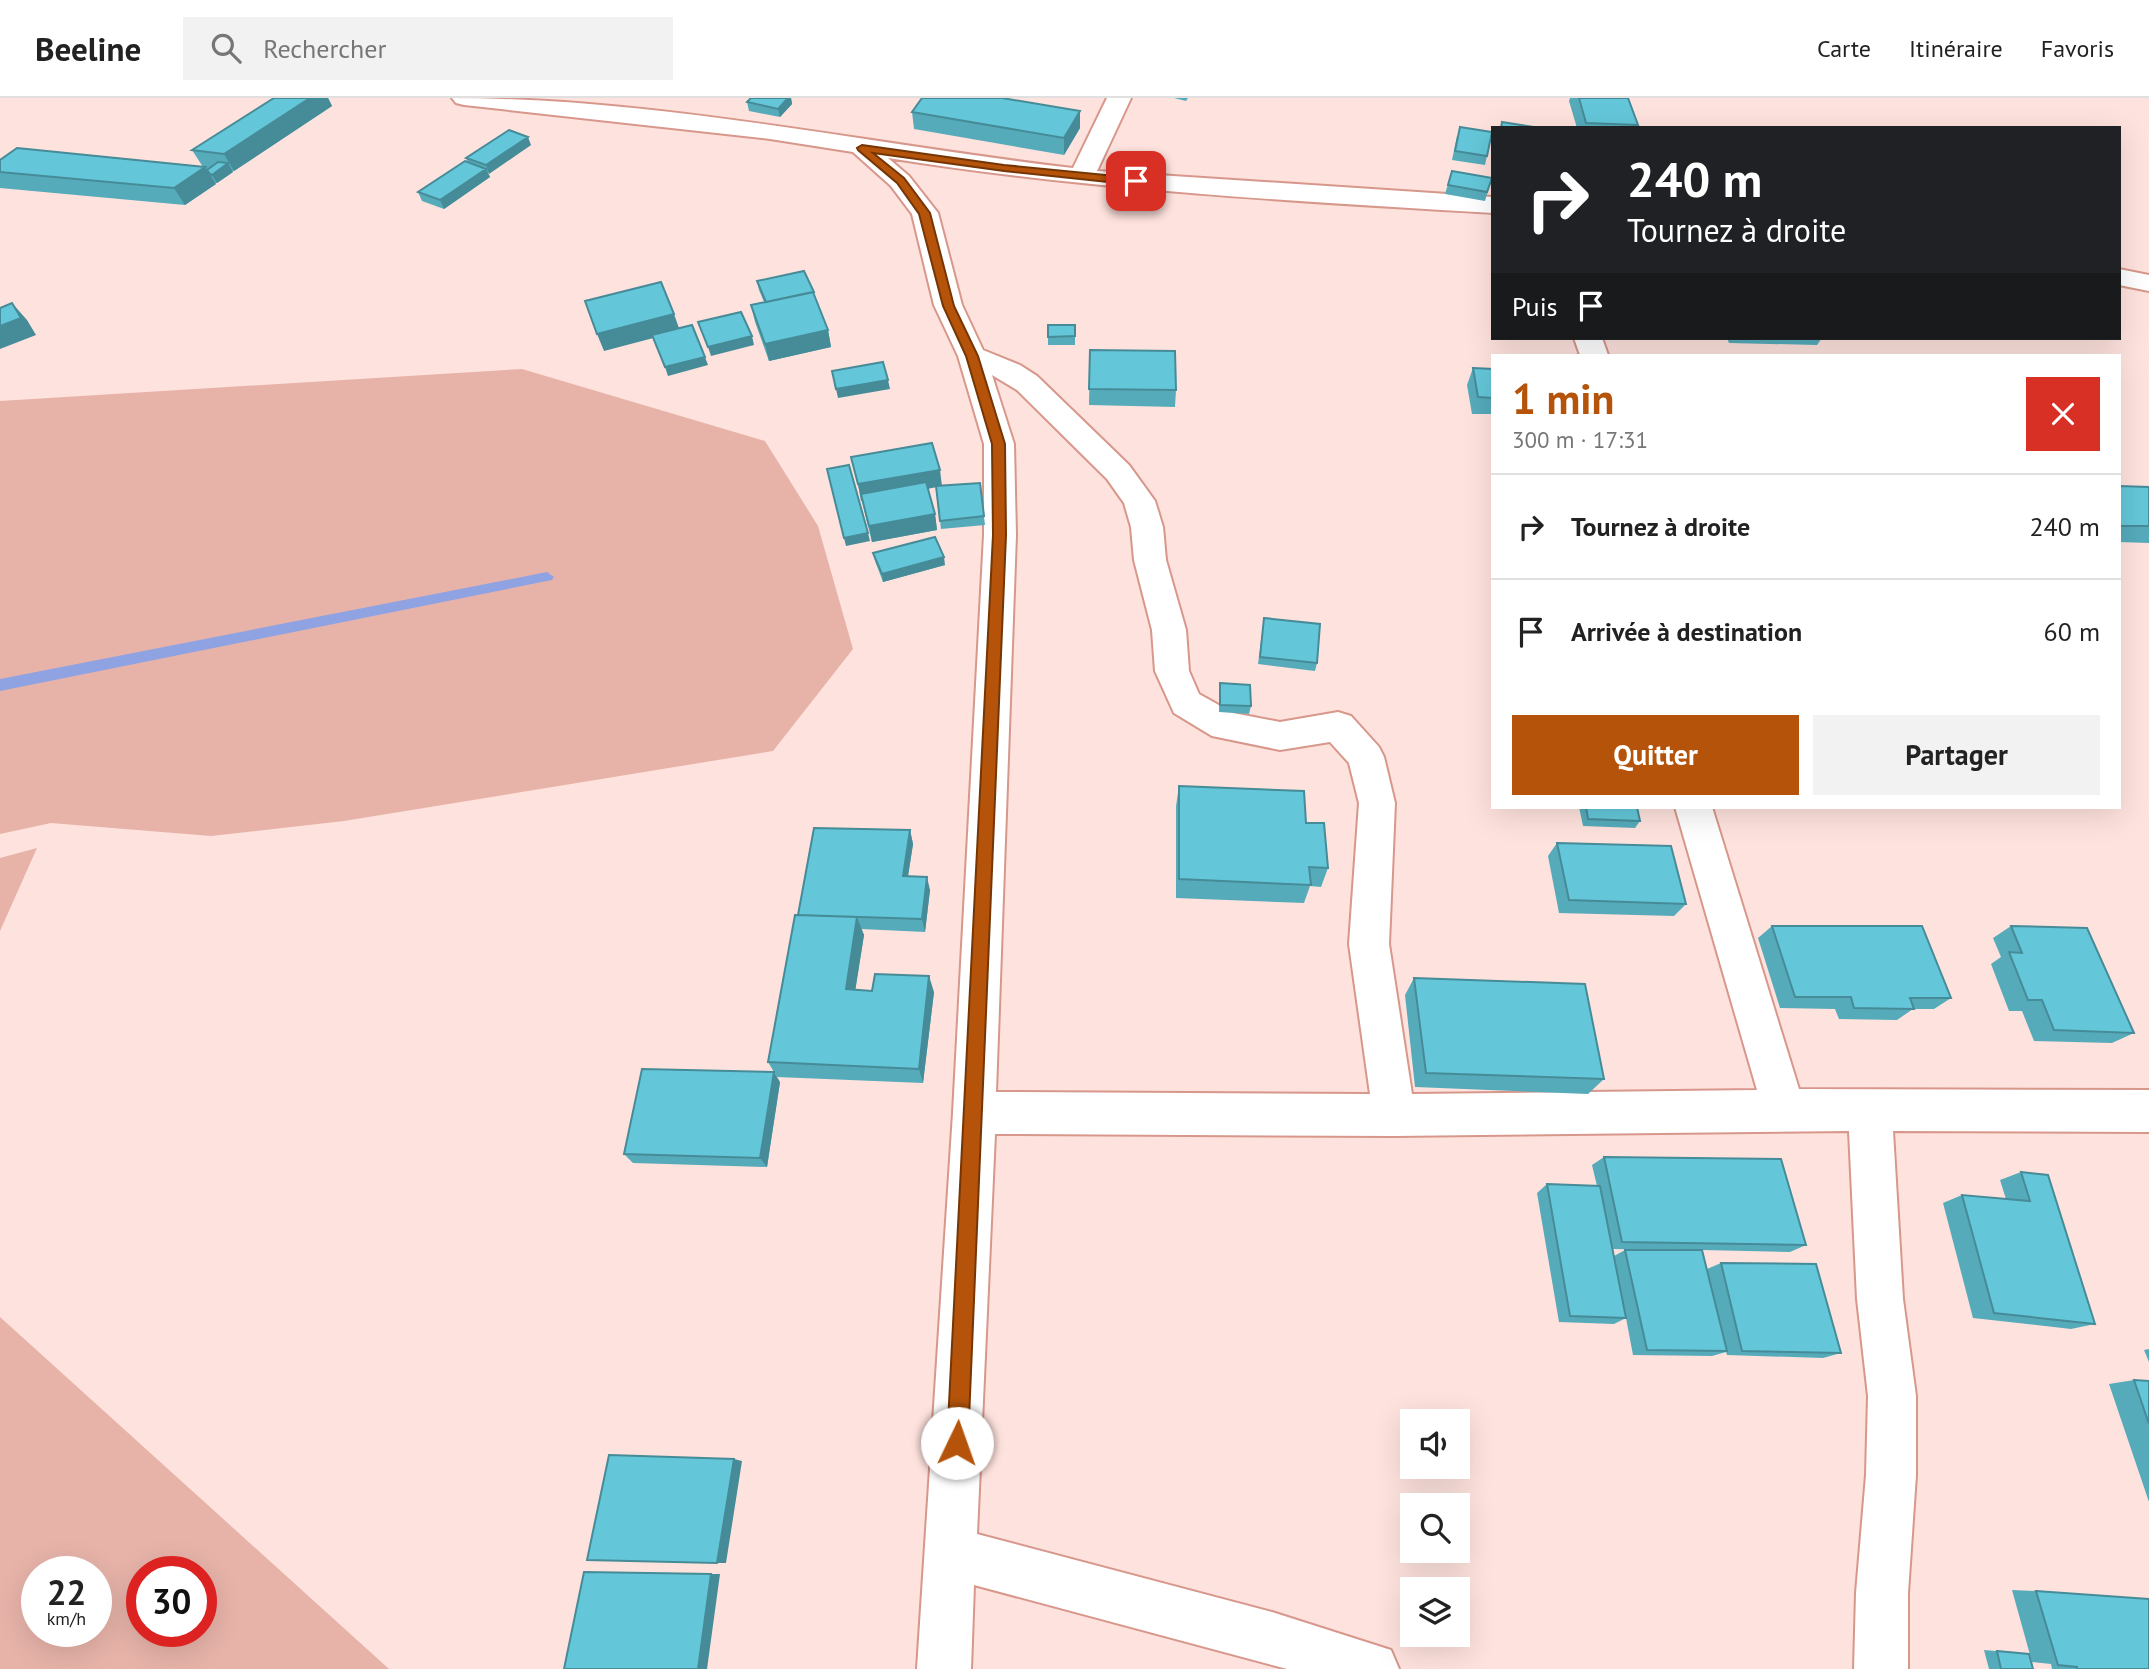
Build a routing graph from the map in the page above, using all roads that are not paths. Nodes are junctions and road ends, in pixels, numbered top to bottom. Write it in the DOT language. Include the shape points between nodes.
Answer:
graph roads {
  1 [pos="464,98"];
  2 [pos="1119,98"];
  3 [pos="862,148"];
  4 [pos="1081,177"];
  5 [pos="1491,205"];
  6 [pos="2121,277"];
  7 [pos="2149,283"];
  8 [pos="972,356"];
  9 [pos="1694,809"];
  10 [pos="1784,1110"];
  11 [pos="2149,1111"];
  12 [pos="1870,1112"];
  13 [pos="974,1113"];
  14 [pos="1394,1115"];
  15 [pos="952,1553"];
  16 [pos="944,1669"];
  17 [pos="1372,1669"];
  18 [pos="1881,1669"];
  1 -- 3 [label="street" via="770,132"];
  2 -- 4 [label="street"];
  3 -- 4 [label="street"];
  3 -- 8 [label="street" via="900,181 925,213 948,306"];
  4 -- 5 [label="street"];
  6 -- 7 [label="street"];
  8 -- 13 [label="street" via="999,444 1000,535"];
  8 -- 14 [label="street" via="1027,383 1118,472 1139,501 1169,630 1172,671 1186,703 1225,726 1280,736 1338,726 1366,757 1377,803 1369,944"];
  9 -- 10 [label="street"];
  10 -- 12 [label="street"];
  10 -- 14 [label="street"];
  11 -- 12 [label="street"];
  12 -- 18 [label="street" via="1880,1299 1892,1396"];
  13 -- 14 [label="street"];
  13 -- 15 [label="street"];
  15 -- 16 [label="street"];
  15 -- 17 [label="street" via="1272,1637"];
}
